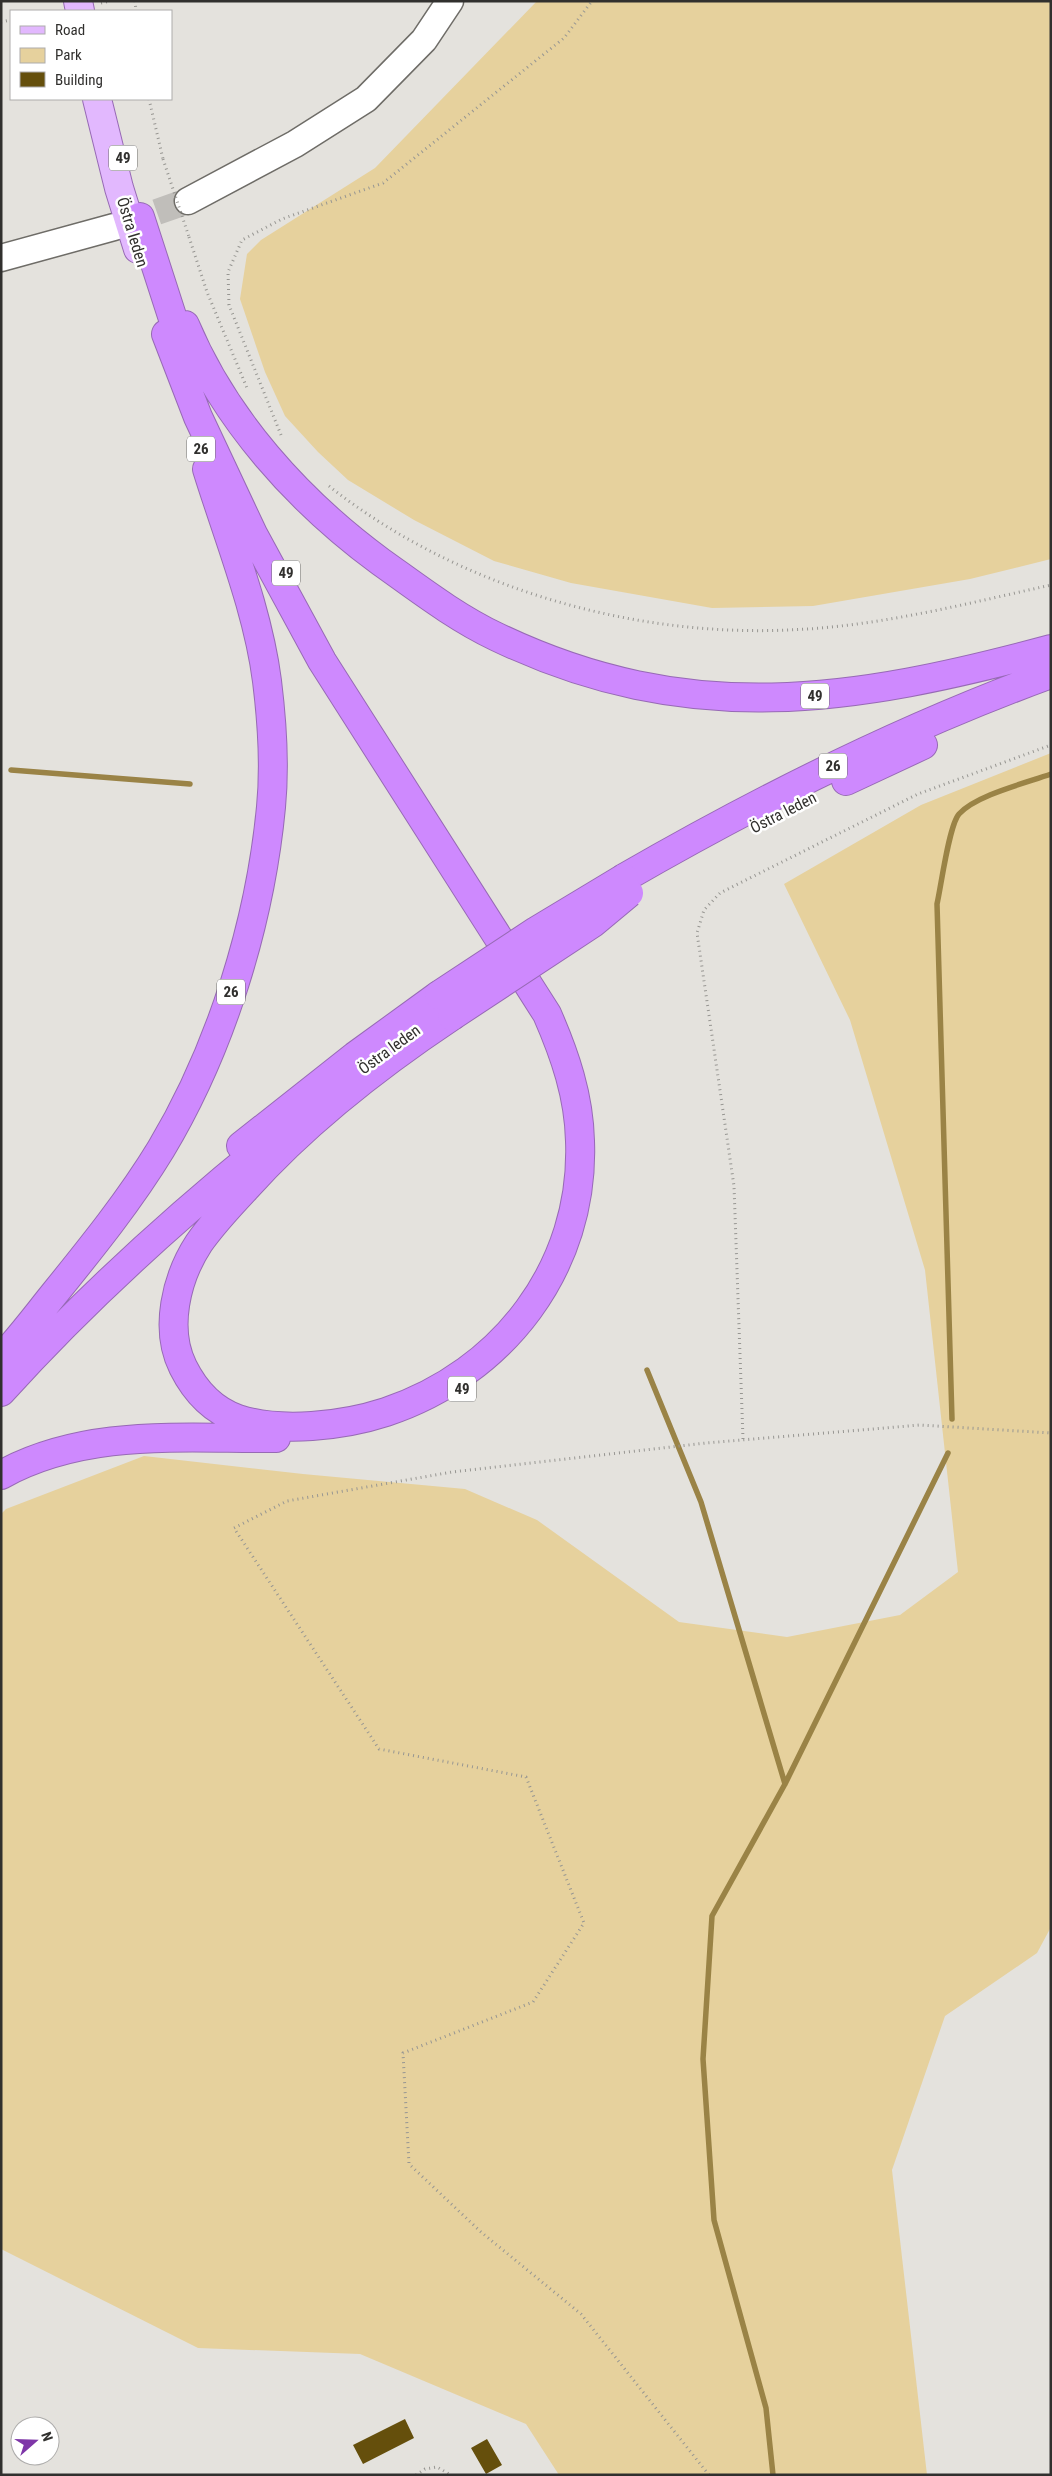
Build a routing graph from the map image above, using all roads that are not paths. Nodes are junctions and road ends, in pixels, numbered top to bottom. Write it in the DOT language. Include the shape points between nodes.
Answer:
graph roads {
  1 [pos="450,1"];
  2 [pos="97,100"];
  3 [pos="108,100"];
  4 [pos="188,201"];
  5 [pos="140,217"];
  6 [pos="114,228"];
  7 [pos="5,262"];
  8 [pos="166,334"];
  9 [pos="1051,649"];
  10 [pos="1051,674"];
  11 [pos="1051,693"];
  12 [pos="627,885"];
  13 [pos="446,1006"];
  14 [pos="1,1358"];
  15 [pos="1,1373"];
  16 [pos="1,1392"];
  17 [pos="1,1475"];
  1 -- 4 [label="street" via="424,40 366,99 295,144"];
  2 -- 8 [label="main road, Östra leden / 49" via="119,188"];
  3 -- 5 [label="main road, Östra leden / 49"];
  5 -- 9 [label="highway, 49" via="214,386 272,462 315,509 348,538 438,604 496,636 550,660 601,676 658,690 716,697 786,698 886,688 962,673"];
  5 -- 17 [label="highway, 49" via="200,393 294,591 361,702 545,988 570,1037 584,1081 591,1124 592,1170 583,1223 570,1263 551,1299 496,1364 434,1406 367,1431 334,1436 102,1441 65,1449 21,1464"];
  6 -- 7 [label="street"];
  8 -- 13 [label="highway, 49" via="198,417 240,506 318,653 547,1014 571,1078 580,1142 576,1199 559,1258 520,1323 468,1371 434,1393 402,1407 347,1421 270,1426 239,1419 217,1409 198,1392 187,1375 177,1356 173,1335 180,1285 199,1244 261,1170"];
  8 -- 14 [label="highway, 26" via="248,599 266,679 272,805 263,874 225,1010 199,1075 162,1147 127,1202"];
  10 -- 12 [label="highway, 26" via="877,745 764,800"];
  11 -- 12 [label="highway, Östra leden / 26" via="922,746"];
  12 -- 13 [label="highway, 26, bridge" via="544,926"];
  13 -- 15 [label="highway, 26" via="323,1080 210,1171 80,1291"];
  13 -- 16 [label="highway, Östra leden / 26" via="331,1090 220,1182 106,1286"];
}
